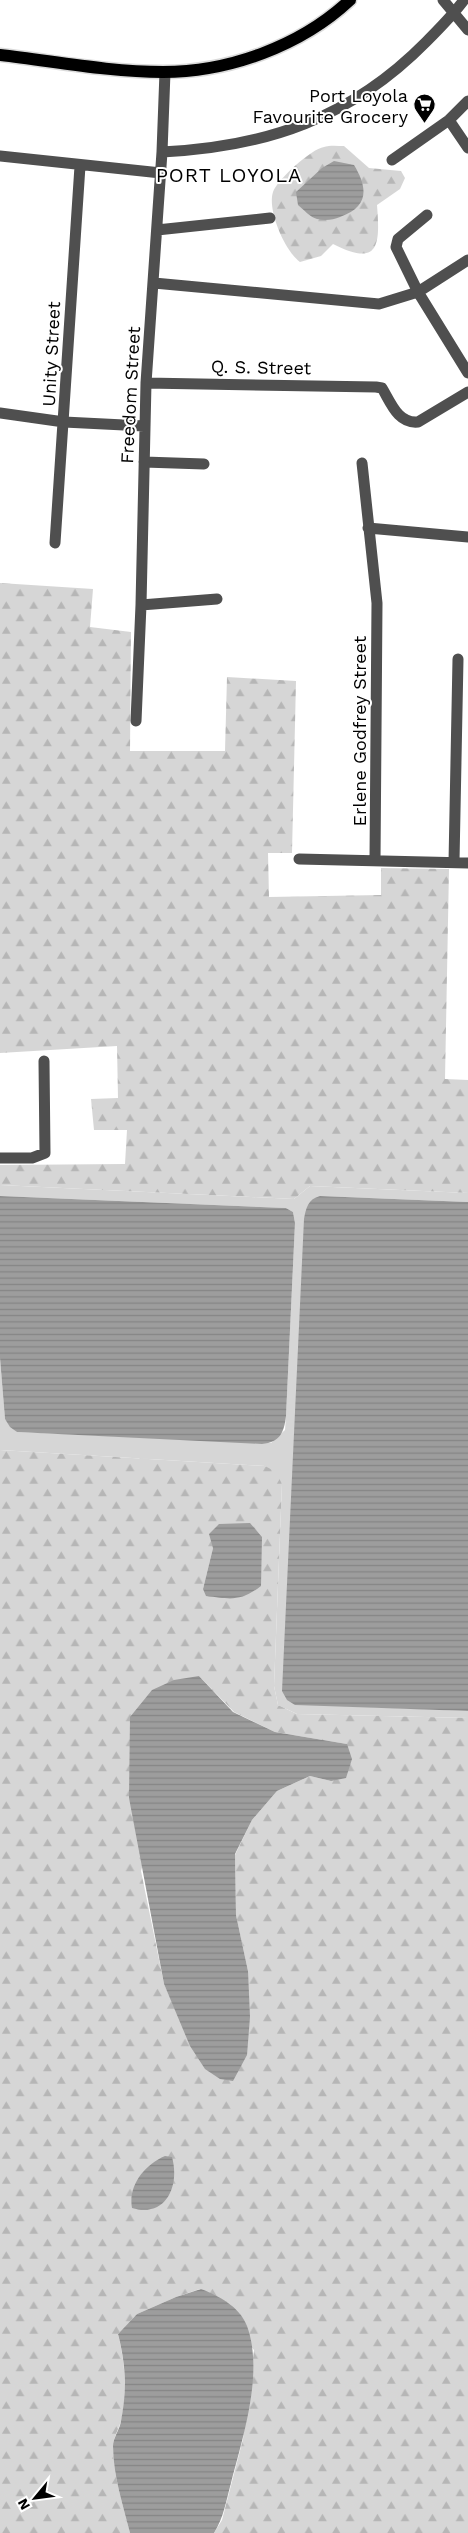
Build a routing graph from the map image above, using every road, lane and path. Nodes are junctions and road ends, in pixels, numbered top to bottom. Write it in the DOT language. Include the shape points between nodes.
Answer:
graph roads {
  1 [pos="350,0"];
  2 [pos="443,0"];
  3 [pos="464,0"];
  4 [pos="454,14"];
  5 [pos="468,30"];
  6 [pos="0,55"];
  7 [pos="165,72"];
  8 [pos="468,101"];
  9 [pos="449,120"];
  10 [pos="468,148"];
  11 [pos="162,152"];
  12 [pos="0,156"];
  13 [pos="392,160"];
  14 [pos="80,166"];
  15 [pos="0,168"];
  16 [pos="160,173"];
  17 [pos="427,215"];
  18 [pos="270,218"];
  19 [pos="157,230"];
  20 [pos="468,260"];
  21 [pos="154,283"];
  22 [pos="418,292"];
  23 [pos="466,365"];
  24 [pos="146,383"];
  25 [pos="468,392"];
  26 [pos="0,413"];
  27 [pos="64,422"];
  28 [pos="144,426"];
  29 [pos="144,462"];
  30 [pos="362,463"];
  31 [pos="204,464"];
  32 [pos="368,528"];
  33 [pos="468,537"];
  34 [pos="55,543"];
  35 [pos="217,599"];
  36 [pos="141,605"];
  37 [pos="458,659"];
  38 [pos="463,697"];
  39 [pos="136,721"];
  40 [pos="462,787"];
  41 [pos="299,859"];
  42 [pos="375,860"];
  43 [pos="454,862"];
  44 [pos="468,863"];
  45 [pos="44,1062"];
  46 [pos="0,1158"];
  1 -- 7 [label="main road" via="317,26 262,53 209,66"];
  2 -- 4 [label="street"];
  3 -- 4 [label="street"];
  4 -- 5 [label="street"];
  4 -- 11 [label="street" via="388,78 331,114 246,143"];
  6 -- 7 [label="main road"];
  7 -- 11 [label="street, Freedom Street"];
  8 -- 9 [label="street"];
  9 -- 10 [label="street"];
  9 -- 13 [label="street"];
  11 -- 16 [label="street, Freedom Street"];
  12 -- 14 [label="street"];
  12 -- 15 [label="street"];
  14 -- 16 [label="street"];
  14 -- 27 [label="street, Unity Street"];
  16 -- 19 [label="street, Freedom Street"];
  17 -- 22 [label="street" via="398,239 396,247"];
  18 -- 19 [label="street"];
  19 -- 21 [label="street, Freedom Street"];
  20 -- 22 [label="street"];
  21 -- 22 [label="street" via="379,304"];
  21 -- 24 [label="street, Freedom Street"];
  22 -- 23 [label="street"];
  24 -- 25 [label="street, Q. S. Street" via="376,387 382,388 404,421 418,422"];
  24 -- 28 [label="street, Freedom Street"];
  26 -- 27 [label="street"];
  27 -- 28 [label="street"];
  27 -- 34 [label="street, Unity Street"];
  28 -- 29 [label="street, Freedom Street"];
  29 -- 31 [label="street"];
  29 -- 36 [label="street, Freedom Street"];
  30 -- 32 [label="street, Erlene Godfrey Street"];
  32 -- 33 [label="street"];
  32 -- 42 [label="street, Erlene Godfrey Street" via="377,603"];
  35 -- 36 [label="street"];
  36 -- 39 [label="street, Freedom Street"];
  37 -- 38 [label="street"];
  38 -- 40 [label="street"];
  40 -- 43 [label="street"];
  41 -- 42 [label="street"];
  42 -- 43 [label="street"];
  43 -- 44 [label="street"];
  45 -- 46 [label="street" via="45,1153 32,1158"];
}
